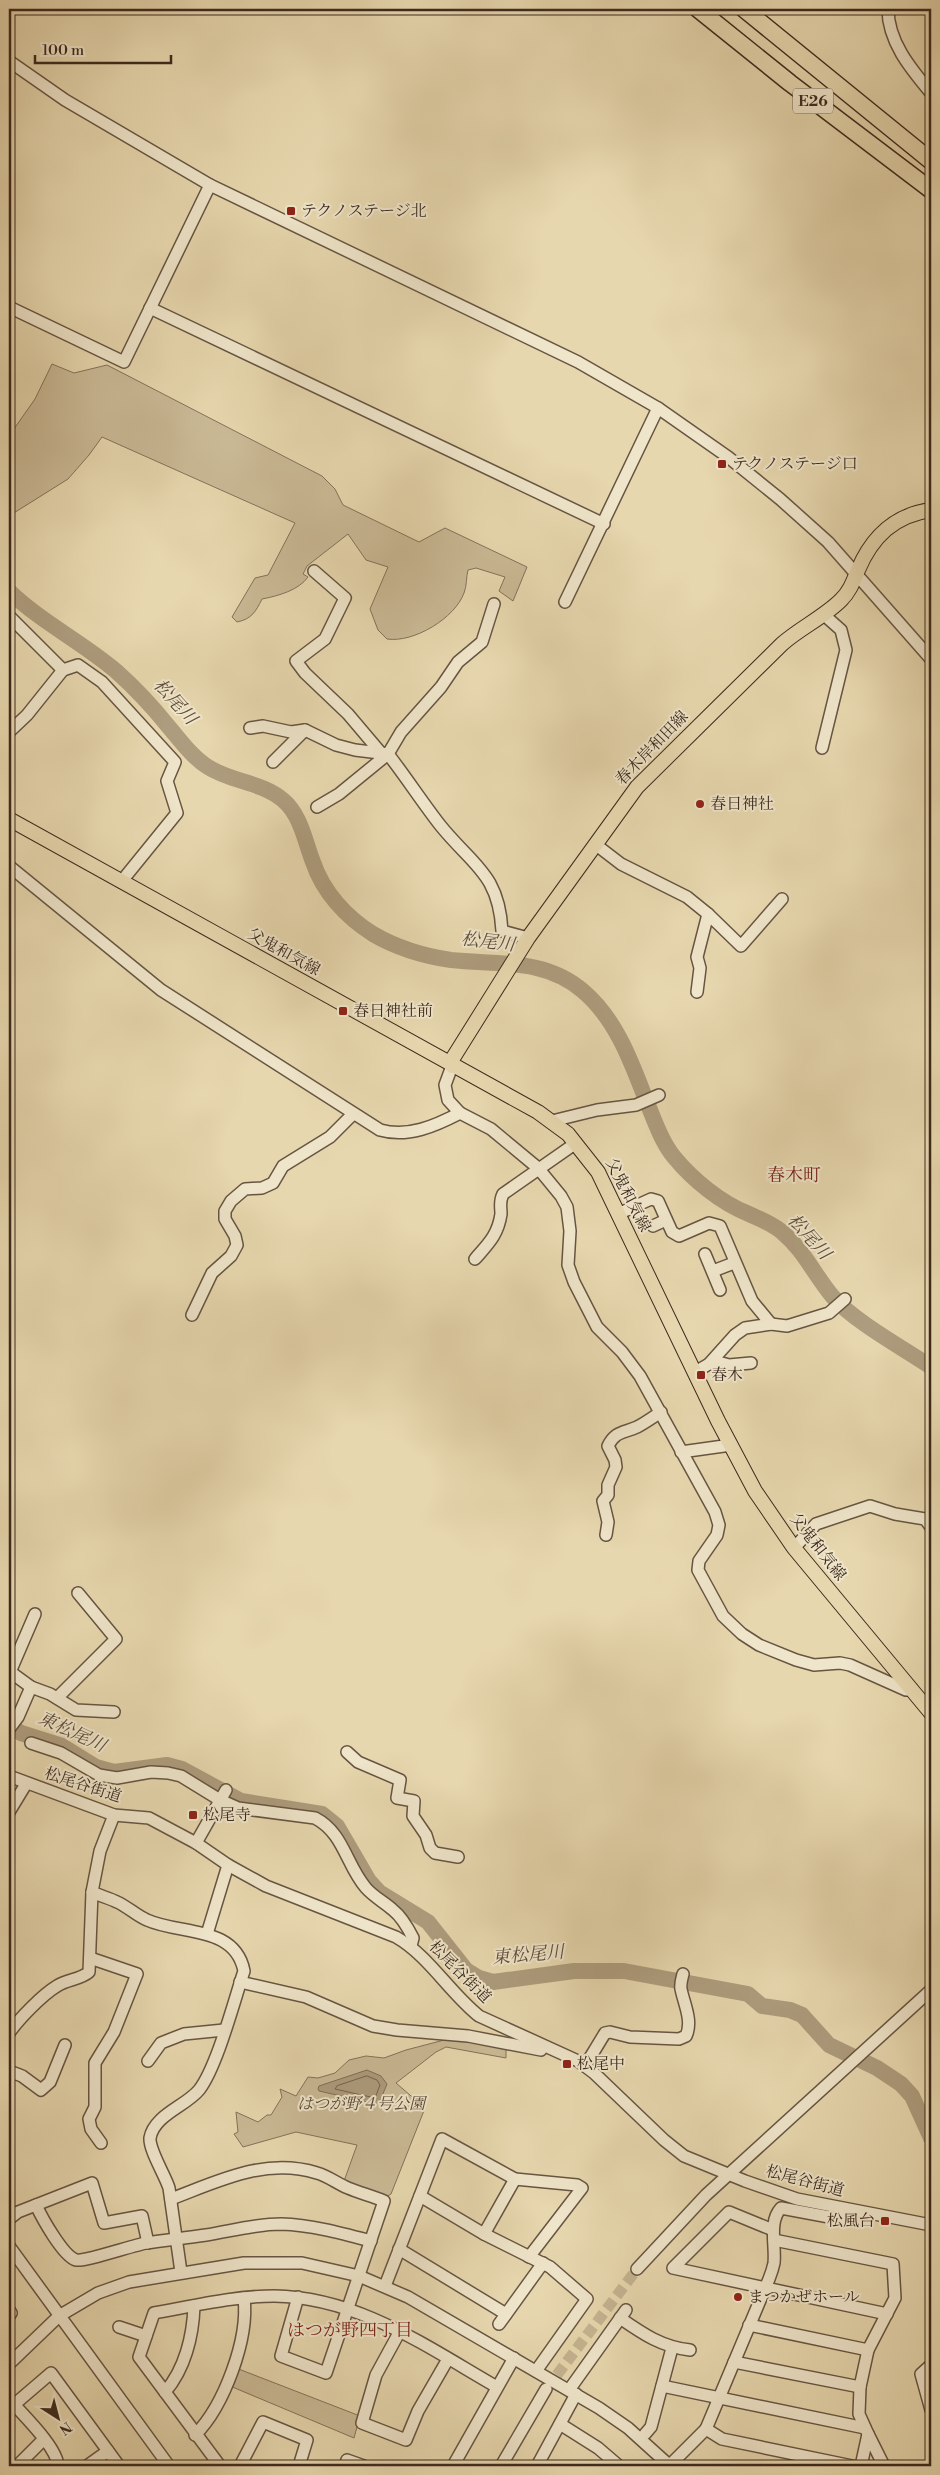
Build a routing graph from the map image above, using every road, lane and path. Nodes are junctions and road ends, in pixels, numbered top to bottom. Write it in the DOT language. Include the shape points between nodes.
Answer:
graph roads {
  1 [pos="698,9"];
  2 [pos="744,9"];
  3 [pos="888,9"];
  4 [pos="9,61"];
  5 [pos="931,93"];
  6 [pos="931,162"];
  7 [pos="210,185"];
  8 [pos="931,190"];
  9 [pos="9,307"];
  10 [pos="150,308"];
  11 [pos="658,408"];
  12 [pos="931,510"];
  13 [pos="604,524"];
  14 [pos="314,571"];
  15 [pos="857,572"];
  16 [pos="565,602"];
  17 [pos="494,604"];
  18 [pos="823,614"];
  19 [pos="9,616"];
  20 [pos="931,659"];
  21 [pos="63,670"];
  22 [pos="250,728"];
  23 [pos="305,730"];
  24 [pos="9,732"];
  25 [pos="822,748"];
  26 [pos="385,753"];
  27 [pos="273,762"];
  28 [pos="317,806"];
  29 [pos="9,819"];
  30 [pos="595,844"];
  31 [pos="9,866"];
  32 [pos="121,882"];
  33 [pos="782,899"];
  34 [pos="708,914"];
  35 [pos="525,942"];
  36 [pos="697,992"];
  37 [pos="452,1066"];
  38 [pos="657,1096"];
  39 [pos="460,1113"];
  40 [pos="352,1114"];
  41 [pos="552,1121"];
  42 [pos="576,1143"];
  43 [pos="538,1168"];
  44 [pos="618,1214"];
  45 [pos="666,1220"];
  46 [pos="653,1226"];
  47 [pos="705,1254"];
  48 [pos="475,1259"];
  49 [pos="734,1263"];
  50 [pos="713,1271"];
  51 [pos="720,1290"];
  52 [pos="845,1299"];
  53 [pos="192,1315"];
  54 [pos="772,1324"];
  55 [pos="751,1363"];
  56 [pos="709,1364"];
  57 [pos="695,1372"];
  58 [pos="661,1412"];
  59 [pos="731,1445"];
  60 [pos="681,1452"];
  61 [pos="931,1527"];
  62 [pos="606,1535"];
  63 [pos="794,1548"];
  64 [pos="78,1593"];
  65 [pos="35,1614"];
  66 [pos="9,1672"];
  67 [pos="31,1687"];
  68 [pos="912,1689"];
  69 [pos="57,1698"];
  70 [pos="114,1712"];
  71 [pos="931,1713"];
  72 [pos="9,1729"];
  73 [pos="31,1743"];
  74 [pos="347,1752"];
  75 [pos="9,1776"];
  76 [pos="26,1784"];
  77 [pos="223,1796"];
  78 [pos="9,1812"];
  79 [pos="114,1815"];
  80 [pos="196,1843"];
  81 [pos="458,1857"];
  82 [pos="228,1865"];
  83 [pos="92,1892"];
  84 [pos="207,1934"];
  85 [pos="411,1946"];
  86 [pos="90,1958"];
  87 [pos="683,1974"];
  88 [pos="240,1982"];
  89 [pos="931,1990"];
  90 [pos="224,2030"];
  91 [pos="9,2033"];
  92 [pos="65,2045"];
  93 [pos="560,2053"];
  94 [pos="148,2061"];
  95 [pos="585,2066"];
  96 [pos="9,2071"];
  97 [pos="101,2143"];
  98 [pos="729,2174"];
  99 [pos="515,2179"];
  100 [pos="420,2196"];
  101 [pos="171,2199"];
  102 [pos="36,2205"];
  103 [pos="845,2209"];
  104 [pos="9,2219"];
  105 [pos="931,2225"];
  106 [pos="484,2234"];
  107 [pos="774,2235"];
  108 [pos="177,2240"];
  109 [pos="371,2241"];
  110 [pos="148,2243"];
  111 [pos="9,2246"];
  112 [pos="399,2249"];
  113 [pos="529,2257"];
  114 [pos="543,2263"];
  115 [pos="636,2269"];
  116 [pos="176,2273"];
  117 [pos="360,2276"];
  118 [pos="385,2286"];
  119 [pos="765,2286"];
  120 [pos="298,2297"];
  121 [pos="244,2298"];
  122 [pos="194,2306"];
  123 [pos="349,2309"];
  124 [pos="9,2310"];
  125 [pos="506,2314"];
  126 [pos="887,2314"];
  127 [pos="9,2316"];
  128 [pos="60,2316"];
  129 [pos="499,2324"];
  130 [pos="749,2325"];
  131 [pos="119,2326"];
  132 [pos="400,2331"];
  133 [pos="146,2336"];
  134 [pos="672,2348"];
  135 [pos="690,2350"];
  136 [pos="868,2350"];
  137 [pos="514,2358"];
  138 [pos="448,2359"];
  139 [pos="734,2362"];
  140 [pos="9,2364"];
  141 [pos="931,2365"];
  142 [pos="536,2372"];
  143 [pos="662,2386"];
  144 [pos="497,2387"];
  145 [pos="860,2387"];
  146 [pos="546,2389"];
  147 [pos="165,2392"];
  148 [pos="573,2392"];
  149 [pos="718,2398"];
  150 [pos="10,2404"];
  151 [pos="931,2410"];
  152 [pos="560,2424"];
  153 [pos="706,2429"];
  154 [pos="866,2431"];
  155 [pos="645,2434"];
  156 [pos="195,2435"];
  157 [pos="44,2439"];
  158 [pos="108,2451"];
  159 [pos="17,2466"];
  160 [pos="58,2466"];
  161 [pos="86,2466"];
  162 [pos="119,2466"];
  163 [pos="169,2466"];
  164 [pos="220,2466"];
  165 [pos="240,2466"];
  166 [pos="300,2466"];
  167 [pos="345,2466"];
  168 [pos="364,2466"];
  169 [pos="453,2466"];
  170 [pos="501,2466"];
  171 [pos="537,2466"];
  172 [pos="619,2466"];
  173 [pos="670,2466"];
  174 [pos="852,2466"];
  175 [pos="861,2466"];
  176 [pos="884,2466"];
  1 -- 8 [label="highway, E26"];
  2 -- 6 [label="highway, E26"];
  3 -- 5 [label="street" via="895,42"];
  4 -- 7 [label="street" via="88,115"];
  7 -- 10 [label="street"];
  7 -- 11 [label="street" via="578,362"];
  9 -- 10 [label="street" via="124,362"];
  10 -- 13 [label="street"];
  11 -- 13 [label="street"];
  11 -- 15 [label="street" via="780,499"];
  12 -- 15 [label="main road, 春木岸和田線" via="921,511 888,526 875,538"];
  13 -- 16 [label="street"];
  14 -- 26 [label="street" via="344,598 325,639 296,660"];
  15 -- 18 [label="main road, 春木岸和田線" via="851,589"];
  15 -- 20 [label="street"];
  17 -- 26 [label="street" via="482,642 458,662"];
  18 -- 25 [label="street" via="841,630 846,650"];
  18 -- 30 [label="main road, 春木岸和田線" via="782,644 662,760 636,787"];
  19 -- 21 [label="street"];
  21 -- 24 [label="street" via="28,715"];
  21 -- 32 [label="street" via="78,665 102,682 175,762 167,781 177,813"];
  22 -- 23 [label="street" via="263,726 291,732"];
  23 -- 26 [label="street" via="336,745"];
  23 -- 27 [label="street"];
  26 -- 28 [label="street" via="339,794"];
  26 -- 35 [label="street" via="441,826 483,870 490,881 502,919 502,931"];
  29 -- 32 [label="main road, 父鬼和気線"];
  30 -- 34 [label="street" via="621,864 687,898"];
  30 -- 35 [label="main road, 春木岸和田線"];
  31 -- 40 [label="street" via="161,990"];
  32 -- 37 [label="main road, 父鬼和気線"];
  33 -- 34 [label="street" via="741,946"];
  34 -- 36 [label="street" via="697,957 700,968"];
  35 -- 37 [label="main road, 春木岸和田線" via="453,1058"];
  37 -- 39 [label="street" via="445,1085 448,1100"];
  37 -- 41 [label="main road, 父鬼和気線"];
  38 -- 41 [label="street" via="636,1105"];
  39 -- 40 [label="street" via="434,1126 393,1133 380,1130"];
  39 -- 43 [label="street" via="491,1130"];
  40 -- 53 [label="street" via="330,1137 283,1166 273,1183 245,1190 230,1202 225,1219 237,1245 231,1256 212,1273"];
  41 -- 42 [label="main road, 父鬼和気線"];
  42 -- 43 [label="street"];
  42 -- 44 [label="main road, 父鬼和気線" via="598,1172"];
  43 -- 48 [label="street" via="503,1194 495,1236"];
  43 -- 58 [label="street" via="567,1207 570,1231 568,1266 574,1282 598,1327 640,1376"];
  44 -- 45 [label="street" via="651,1199 658,1201"];
  44 -- 57 [label="main road, 父鬼和気線"];
  45 -- 46 [label="street"];
  45 -- 49 [label="street" via="672,1232 680,1236 709,1223 724,1226"];
  47 -- 50 [label="street"];
  49 -- 50 [label="street"];
  49 -- 54 [label="street" via="752,1301"];
  50 -- 51 [label="street"];
  52 -- 54 [label="street" via="829,1314 787,1326"];
  54 -- 56 [label="street" via="745,1328"];
  55 -- 56 [label="street"];
  56 -- 57 [label="street"];
  57 -- 59 [label="main road, 父鬼和気線"];
  58 -- 60 [label="street"];
  58 -- 62 [label="street" via="636,1428 620,1432 608,1446 616,1467 604,1502 608,1522"];
  59 -- 60 [label="street"];
  59 -- 63 [label="main road, 父鬼和気線" via="755,1491"];
  60 -- 68 [label="street" via="716,1512 717,1535 699,1561 698,1570 723,1616 742,1634 796,1660 814,1665 840,1663 906,1690"];
  61 -- 63 [label="street" via="925,1519 870,1506 816,1524"];
  63 -- 68 [label="main road, 父鬼和気線"];
  64 -- 69 [label="street" via="116,1639"];
  65 -- 66 [label="street"];
  66 -- 67 [label="street"];
  67 -- 69 [label="street"];
  67 -- 72 [label="street"];
  68 -- 71 [label="main road, 父鬼和気線"];
  69 -- 70 [label="street" via="76,1710"];
  73 -- 77 [label="street" via="61,1753 99,1775 117,1778 168,1772"];
  74 -- 81 [label="street" via="358,1762 400,1780 397,1798 414,1801 413,1816 426,1835 430,1848 435,1853"];
  75 -- 76 [label="street, 松尾谷街道"];
  76 -- 78 [label="street"];
  76 -- 79 [label="street, 松尾谷街道"];
  77 -- 80 [label="street"];
  77 -- 85 [label="street" via="238,1808 315,1818 325,1823 340,1841 365,1887 405,1923 414,1938"];
  79 -- 80 [label="street, 松尾谷街道" via="149,1818"];
  79 -- 83 [label="street" via="100,1851"];
  80 -- 82 [label="street, 松尾谷街道"];
  82 -- 84 [label="street"];
  82 -- 85 [label="street, 松尾谷街道" via="266,1886 396,1937"];
  83 -- 84 [label="street" via="147,1920"];
  83 -- 86 [label="street"];
  84 -- 88 [label="street" via="236,1951 244,1971"];
  85 -- 93 [label="street, 松尾谷街道" via="479,2016"];
  86 -- 91 [label="street" via="89,1972 84,1977 55,1987"];
  86 -- 97 [label="street" via="137,1974 114,2032 96,2063 95,2107 89,2119 91,2129"];
  87 -- 95 [label="street" via="680,1988 686,2005 686,2036 630,2037 605,2033"];
  88 -- 90 [label="street"];
  88 -- 93 [label="street" via="306,1997 373,2026 468,2036"];
  89 -- 98 [label="street"];
  90 -- 94 [label="street" via="184,2034 161,2043"];
  90 -- 101 [label="street" via="202,2085 190,2099 162,2119 150,2138"];
  92 -- 96 [label="street" via="50,2082 42,2090"];
  93 -- 95 [label="street, 松尾谷街道"];
  95 -- 98 [label="street, 松尾谷街道" via="684,2156"];
  98 -- 103 [label="street, 松尾谷街道" via="797,2199"];
  98 -- 115 [label="street"];
  99 -- 100 [label="street" via="443,2136"];
  99 -- 106 [label="street"];
  99 -- 113 [label="street" via="582,2188"];
  100 -- 106 [label="street"];
  100 -- 112 [label="street"];
  101 -- 108 [label="street"];
  101 -- 109 [label="street" via="250,2170 278,2167 306,2170 384,2201"];
  102 -- 104 [label="street"];
  102 -- 110 [label="street" via="42,2220 73,2259 89,2260"];
  102 -- 110 [label="street" via="92,2183 104,2223 142,2216"];
  103 -- 105 [label="street, 松尾谷街道"];
  103 -- 107 [label="street" via="840,2219 781,2208 777,2212"];
  106 -- 113 [label="street"];
  107 -- 119 [label="street" via="774,2262"];
  107 -- 119 [label="street" via="729,2212 673,2268"];
  107 -- 126 [label="street" via="893,2264 895,2298"];
  108 -- 109 [label="street" via="281,2224 328,2229"];
  108 -- 110 [label="street"];
  108 -- 116 [label="street"];
  109 -- 117 [label="street"];
  111 -- 128 [label="street"];
  112 -- 118 [label="street"];
  112 -- 125 [label="street"];
  113 -- 114 [label="street"];
  114 -- 125 [label="street"];
  114 -- 142 [label="street" via="587,2299"];
  116 -- 117 [label="street" via="273,2261 310,2264"];
  116 -- 128 [label="street" via="130,2282 98,2293"];
  117 -- 118 [label="street"];
  117 -- 123 [label="street"];
  118 -- 137 [label="street"];
  119 -- 126 [label="street"];
  119 -- 130 [label="street"];
  120 -- 121 [label="street"];
  120 -- 123 [label="street"];
  120 -- 123 [label="street" via="281,2356 326,2373"];
  121 -- 122 [label="street"];
  121 -- 156 [label="street" via="242,2336 223,2393 212,2416"];
  122 -- 133 [label="street" via="154,2313"];
  122 -- 147 [label="street" via="187,2353"];
  123 -- 132 [label="street"];
  124 -- 127 [label="street"];
  125 -- 129 [label="street"];
  126 -- 136 [label="street"];
  128 -- 140 [label="street"];
  128 -- 163 [label="street"];
  130 -- 136 [label="street"];
  130 -- 139 [label="street"];
  131 -- 133 [label="street"];
  132 -- 138 [label="street"];
  132 -- 138 [label="street" via="376,2375 362,2423 406,2440 418,2411"];
  133 -- 147 [label="street" via="138,2357"];
  134 -- 135 [label="street"];
  134 -- 143 [label="street"];
  134 -- 148 [label="street" via="653,2340 623,2314 605,2347"];
  136 -- 145 [label="street"];
  137 -- 142 [label="street"];
  137 -- 144 [label="street"];
  138 -- 144 [label="street"];
  139 -- 145 [label="street"];
  139 -- 149 [label="street"];
  141 -- 151 [label="street" via="921,2374"];
  142 -- 148 [label="street"];
  143 -- 149 [label="street"];
  143 -- 155 [label="street" via="651,2427"];
  144 -- 169 [label="street"];
  145 -- 154 [label="street" via="858,2414"];
  146 -- 170 [label="street"];
  147 -- 156 [label="street"];
  148 -- 152 [label="street"];
  148 -- 173 [label="street" via="628,2428"];
  149 -- 153 [label="street"];
  149 -- 154 [label="street"];
  150 -- 157 [label="street"];
  150 -- 158 [label="street" via="51,2373"];
  152 -- 171 [label="street"];
  152 -- 172 [label="street"];
  153 -- 173 [label="street"];
  153 -- 174 [label="street" via="722,2439"];
  154 -- 175 [label="street"];
  154 -- 176 [label="street"];
  156 -- 164 [label="street"];
  157 -- 159 [label="street"];
  157 -- 160 [label="street" via="58,2459"];
  158 -- 161 [label="street"];
  158 -- 162 [label="street"];
  165 -- 166 [label="street" via="263,2422 307,2440"];
  167 -- 168 [label="street" via="347,2460"];
}
